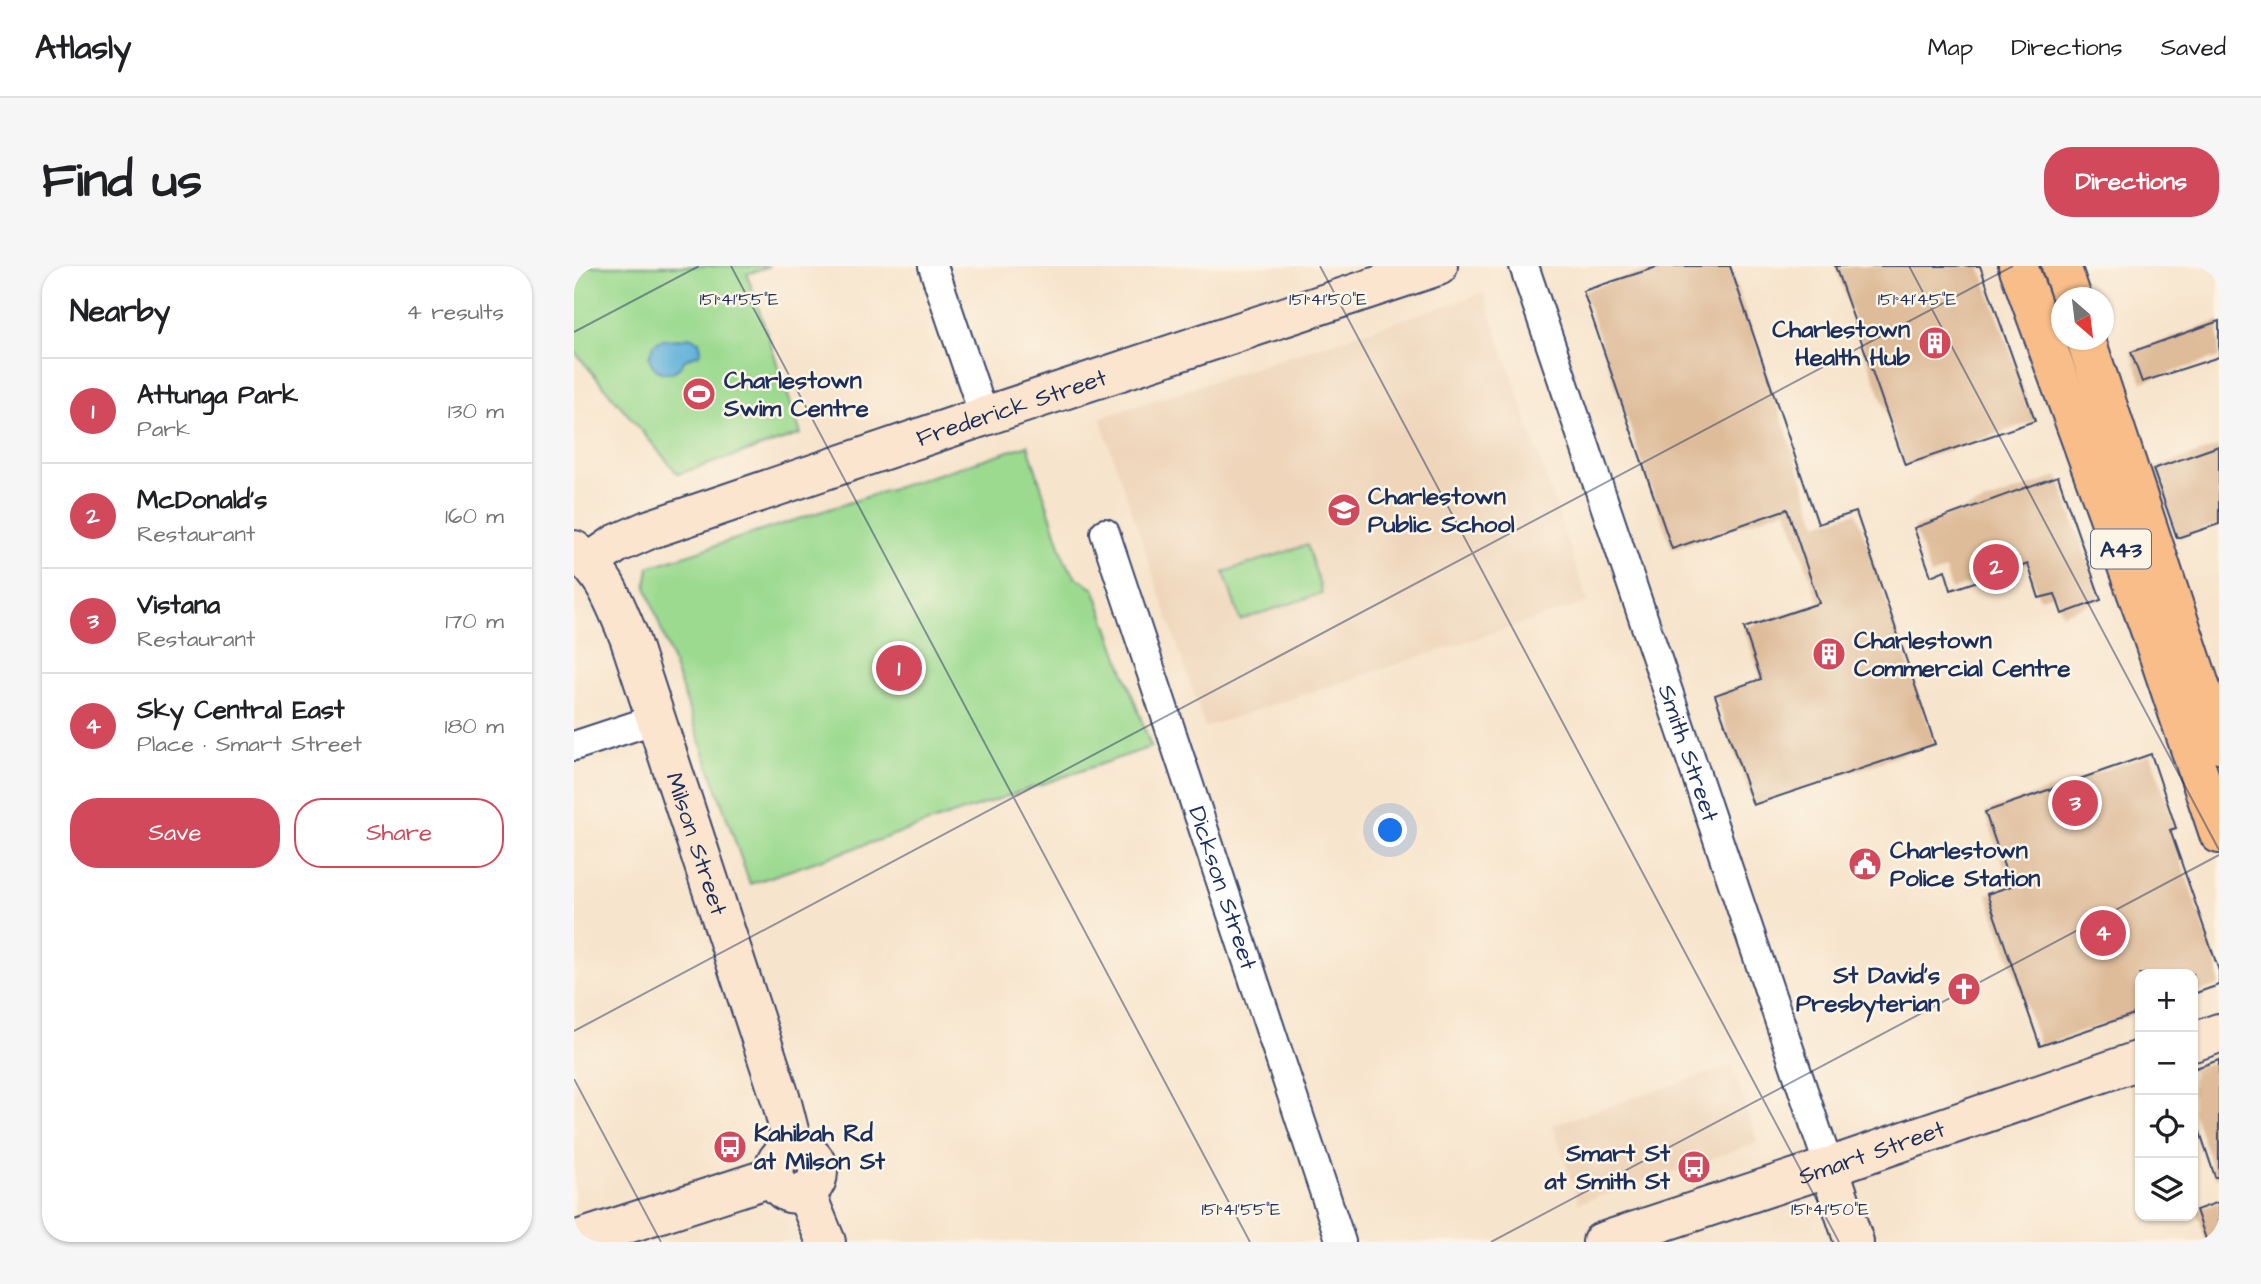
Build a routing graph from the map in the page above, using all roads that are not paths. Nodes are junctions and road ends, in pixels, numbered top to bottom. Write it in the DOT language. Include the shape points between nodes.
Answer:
graph roads {
  1 [pos="933,266"];
  2 [pos="1438,266"];
  3 [pos="1524,266"];
  4 [pos="2018,266"];
  5 [pos="2062,266"];
  6 [pos="2069,287"];
  7 [pos="2089,350"];
  8 [pos="984,416"];
  9 [pos="1105,533"];
  10 [pos="582,556"];
  11 [pos="656,719"];
  12 [pos="2219,743"];
  13 [pos="574,746"];
  14 [pos="2219,834"];
  15 [pos="2219,1033"];
  16 [pos="2198,1040"];
  17 [pos="2135,1062"];
  18 [pos="1829,1167"];
  19 [pos="791,1172"];
  20 [pos="574,1241"];
  21 [pos="826,1242"];
  22 [pos="1342,1242"];
  23 [pos="1602,1242"];
  24 [pos="1854,1242"];
  1 -- 8 [label="street"];
  2 -- 8 [label="main road, Frederick Street"];
  3 -- 18 [label="street, Smith Street"];
  4 -- 14 [label="highway, A43"];
  5 -- 6 [label="highway"];
  7 -- 12 [label="highway, A43"];
  8 -- 10 [label="main road, Frederick Street"];
  9 -- 22 [label="street, Dickson Street"];
  10 -- 11 [label="main road, Milson Street" via="605,582"];
  11 -- 13 [label="street"];
  11 -- 19 [label="main road, Milson Street" via="777,1090"];
  15 -- 16 [label="main road"];
  17 -- 18 [label="main road, Smart Street"];
  18 -- 23 [label="main road, Smart Street"];
  18 -- 24 [label="main road, Smith Street"];
  19 -- 20 [label="main road"];
  19 -- 21 [label="main road, Milson Street"];
}
